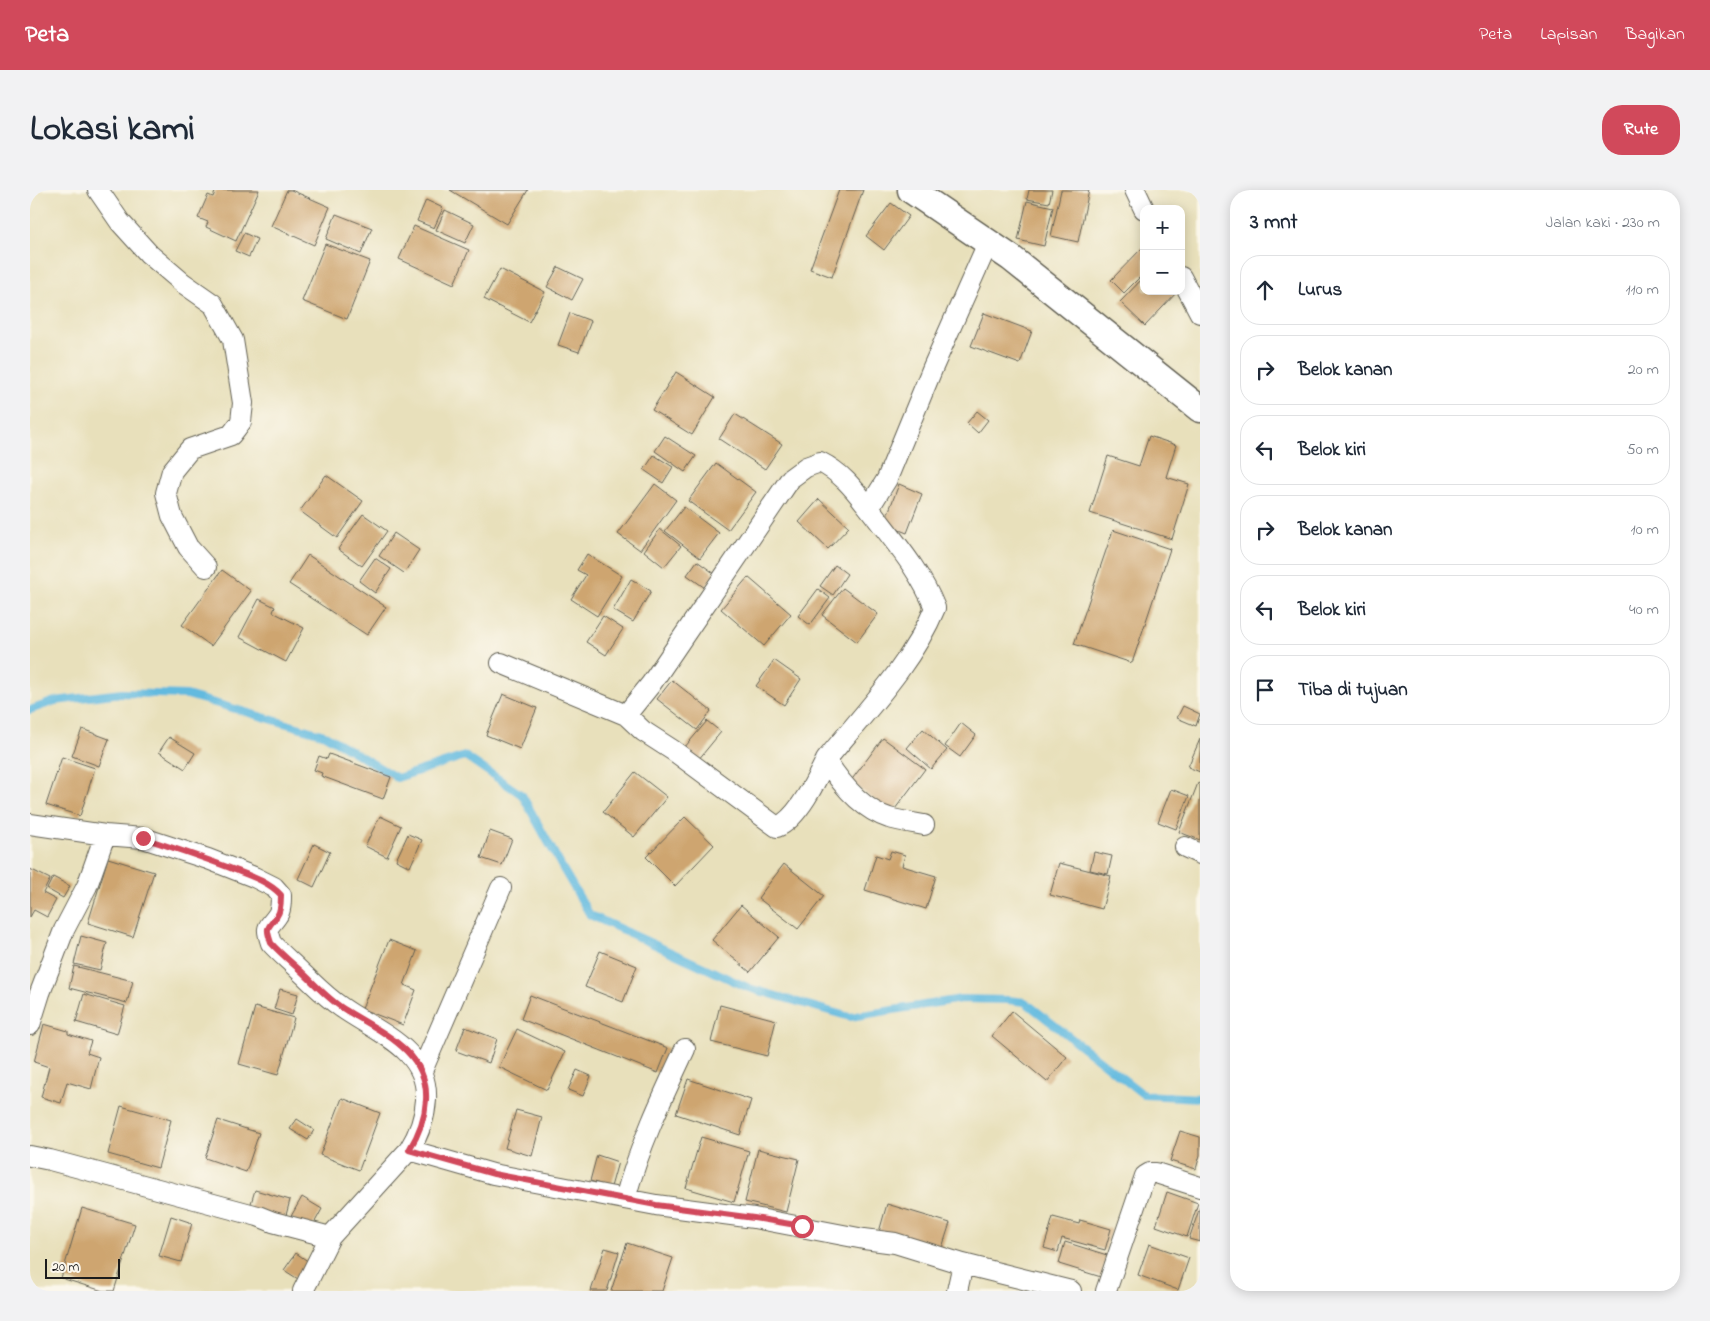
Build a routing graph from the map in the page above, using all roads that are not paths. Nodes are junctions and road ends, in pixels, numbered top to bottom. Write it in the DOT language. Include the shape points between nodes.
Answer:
graph roads {
  1 [pos="98,190"];
  2 [pos="911,190"];
  3 [pos="1135,190"];
  4 [pos="1142,205"];
  5 [pos="988,243"];
  6 [pos="1185,285"];
  7 [pos="1200,313"];
  8 [pos="1200,409"];
  9 [pos="869,508"];
  10 [pos="206,567"];
  11 [pos="501,663"];
  12 [pos="626,715"];
  13 [pos="826,760"];
  14 [pos="30,824"];
  15 [pos="924,825"];
  16 [pos="105,835"];
  17 [pos="501,888"];
  18 [pos="30,1026"];
  19 [pos="685,1049"];
  20 [pos="422,1071"];
  21 [pos="409,1150"];
  22 [pos="30,1156"];
  23 [pos="1200,1187"];
  24 [pos="625,1199"];
  25 [pos="330,1238"];
  26 [pos="963,1264"];
  27 [pos="303,1291"];
  28 [pos="957,1291"];
  29 [pos="1070,1291"];
  30 [pos="1106,1291"];
  1 -- 10 [label="street" via="120,222 149,254 213,304 234,340 243,403 241,422 231,435 190,449 172,471 166,493 172,516 188,547"];
  2 -- 5 [label="street"];
  3 -- 4 [label="street"];
  5 -- 8 [label="street"];
  5 -- 9 [label="street" via="887,479"];
  6 -- 7 [label="street"];
  9 -- 12 [label="street" via="850,483 820,462 791,478 651,684"];
  9 -- 13 [label="street" via="916,571 935,608 927,628 901,668"];
  11 -- 12 [label="street"];
  12 -- 13 [label="street" via="777,827 790,819 812,789"];
  13 -- 15 [label="street" via="850,793 868,808 889,818"];
  14 -- 16 [label="street"];
  16 -- 18 [label="street" via="87,886 64,930"];
  16 -- 20 [label="street" via="143,838 208,859 274,887 281,895 281,901 278,916 267,931 271,943 324,994 404,1048"];
  17 -- 20 [label="street"];
  19 -- 24 [label="street" via="656,1112"];
  20 -- 21 [label="street" via="426,1092 425,1115"];
  21 -- 24 [label="street" via="494,1174"];
  21 -- 25 [label="street"];
  22 -- 25 [label="street"];
  23 -- 30 [label="street" via="1156,1173 1145,1176"];
  24 -- 26 [label="street" via="895,1243"];
  25 -- 27 [label="street"];
  26 -- 28 [label="street"];
  26 -- 29 [label="street"];
}
